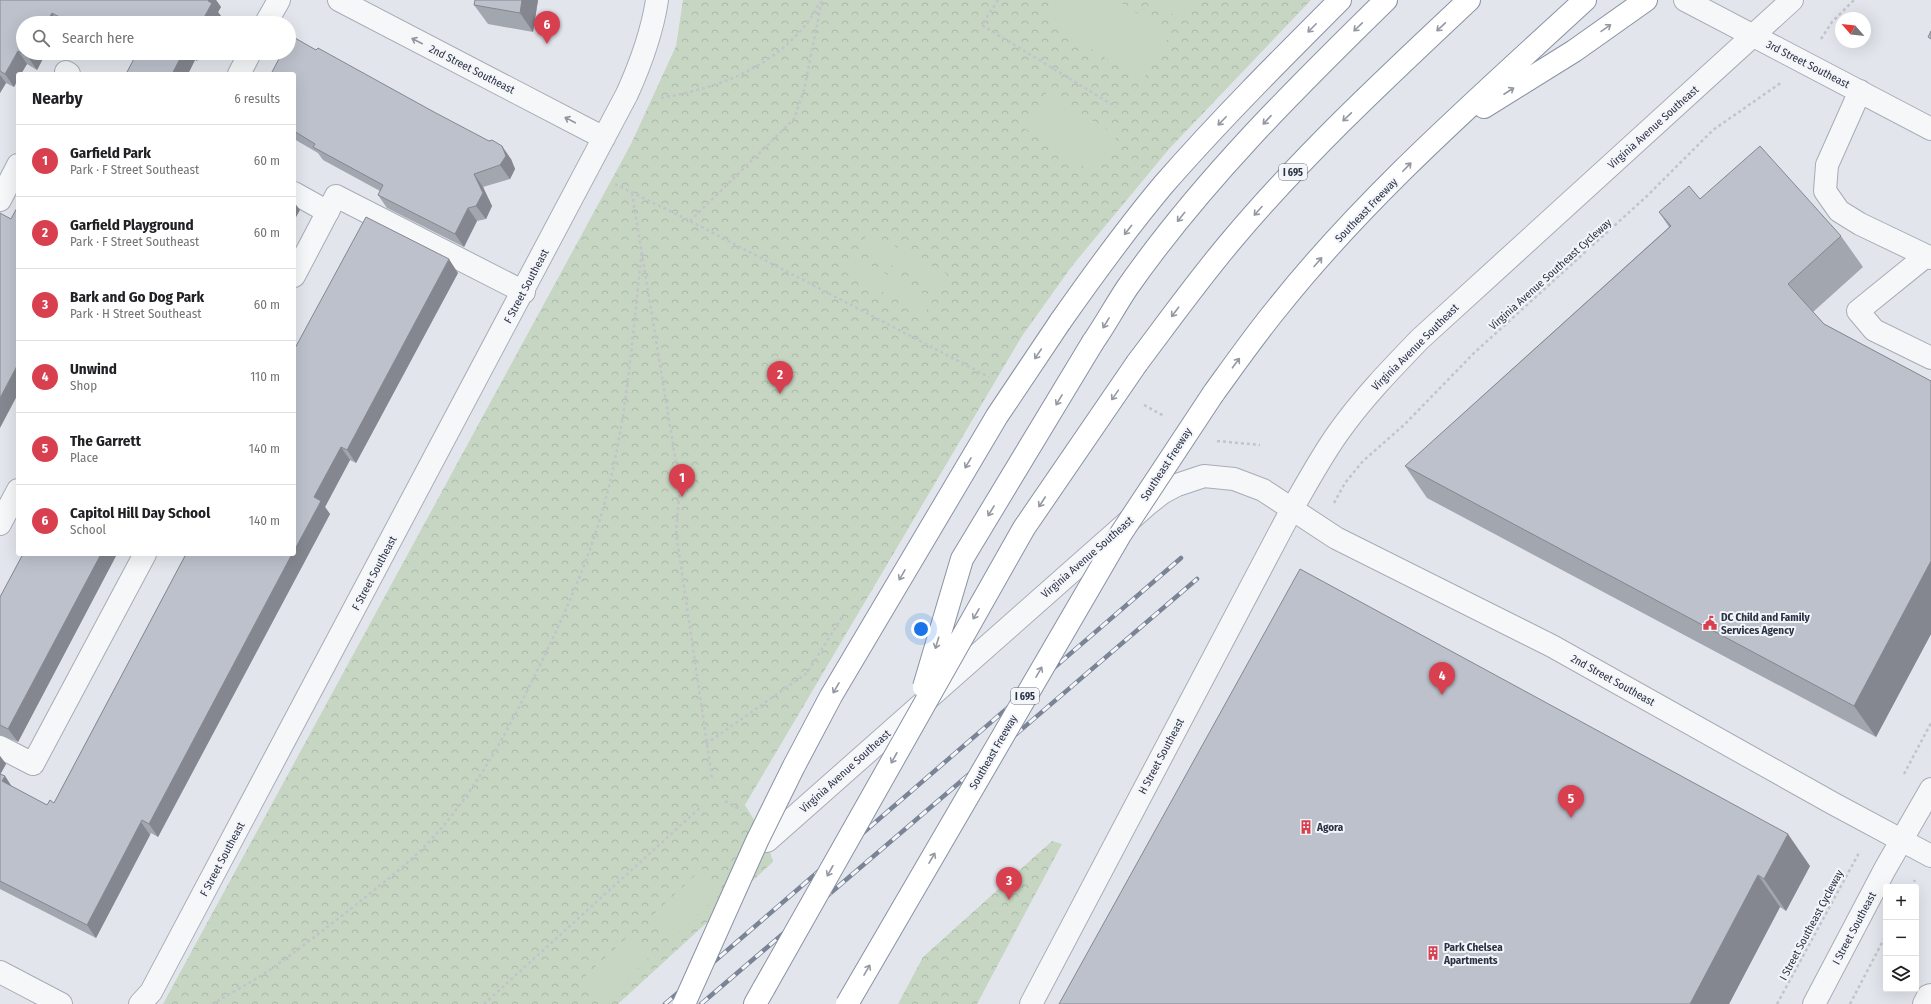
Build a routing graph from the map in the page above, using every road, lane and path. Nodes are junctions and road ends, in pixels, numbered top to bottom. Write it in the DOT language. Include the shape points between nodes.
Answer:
graph roads {
  1 [pos="279,0"];
  2 [pos="339,0"];
  3 [pos="657,0"];
  4 [pos="822,0"];
  5 [pos="998,0"];
  6 [pos="1340,0"];
  7 [pos="1386,0"];
  8 [pos="1469,0"];
  9 [pos="1585,0"];
  10 [pos="1646,0"];
  11 [pos="1685,0"];
  12 [pos="1792,0"];
  13 [pos="1854,0"];
  14 [pos="371,7"];
  15 [pos="270,16"];
  16 [pos="1753,36"];
  17 [pos="1820,41"];
  18 [pos="246,60"];
  19 [pos="240,72"];
  20 [pos="1785,79"];
  21 [pos="1860,92"];
  22 [pos="661,98"];
  23 [pos="1116,107"];
  24 [pos="1931,129"];
  25 [pos="604,138"];
  26 [pos="1430,143"];
  27 [pos="16,169"];
  28 [pos="615,184"];
  29 [pos="632,193"];
  30 [pos="296,195"];
  31 [pos="0,200"];
  32 [pos="328,212"];
  33 [pos="690,221"];
  34 [pos="642,250"];
  35 [pos="1928,257"];
  36 [pos="296,272"];
  37 [pos="524,292"];
  38 [pos="1931,358"];
  39 [pos="990,378"];
  40 [pos="1216,441"];
  41 [pos="1260,445"];
  42 [pos="16,494"];
  43 [pos="1339,494"];
  44 [pos="1292,509"];
  45 [pos="0,524"];
  46 [pos="144,556"];
  47 [pos="807,673"];
  48 [pos="1931,723"];
  49 [pos="913,724"];
  50 [pos="706,744"];
  51 [pos="0,747"];
  52 [pos="712,778"];
  53 [pos="1902,778"];
  54 [pos="1931,789"];
  55 [pos="725,801"];
  56 [pos="702,806"];
  57 [pos="741,810"];
  58 [pos="1902,840"];
  59 [pos="767,841"];
  60 [pos="1858,854"];
  61 [pos="1931,856"];
  62 [pos="1883,941"];
  63 [pos="0,972"];
  64 [pos="1931,994"];
  65 [pos="61,1004"];
  66 [pos="140,1004"];
  67 [pos="212,1004"];
  68 [pos="484,1004"];
  69 [pos="684,1004"];
  70 [pos="755,1004"];
  71 [pos="847,1004"];
  72 [pos="1031,1004"];
  73 [pos="1777,1004"];
  74 [pos="1814,1004"];
  75 [pos="1850,1004"];
  76 [pos="1924,1004"];
  1 -- 15 [label="street"];
  2 -- 14 [label="street, 2nd Street Southeast"];
  3 -- 25 [label="street, F Street Southeast" via="650,35 640,64"];
  4 -- 22 [label="path" via="804,27 760,64 721,84"];
  4 -- 33 [label="path" via="804,90 794,119"];
  5 -- 23 [label="path" via="982,25"];
  6 -- 69 [label="highway, one-way, bridge" via="1250,91 1163,185 1104,260 992,422 831,696 757,841"];
  7 -- 49 [label="highway, one-way, bridge" via="1290,95 1200,195 1131,283 962,559"];
  8 -- 49 [label="highway, I 695, one-way, bridge" via="1341,122 1282,184 1232,241 1137,363 1024,528"];
  9 -- 26 [label="highway, Southeast Freeway / I 695"];
  26 -- 10 [label="highway, one-way" via="1574,51"];
  11 -- 16 [label="street, 3rd Street Southeast"];
  12 -- 16 [label="street, Virginia Avenue Southeast"];
  13 -- 17 [label="path" via="1832,22"];
  25 -- 14 [label="street, 2nd Street Southeast, one-way"];
  16 -- 21 [label="street, 3rd Street Southeast"];
  16 -- 44 [label="street, Virginia Avenue Southeast" via="1397,362 1338,433"];
  18 -- 19 [label="street"];
  20 -- 43 [label="path, Virginia Avenue Southeast Cycleway" via="1713,130 1647,196 1474,353 1405,424 1363,461"];
  21 -- 24 [label="street, 3rd Street Southeast"];
  21 -- 35 [label="street" via="1827,165 1825,191 1839,211"];
  25 -- 37 [label="street, F Street Southeast"];
  71 -- 26 [label="highway, Southeast Freeway / I 695, one-way, bridge" via="1101,567 1213,394 1278,307 1346,229"];
  27 -- 31 [label="street"];
  28 -- 29 [label="path"];
  29 -- 33 [label="path"];
  29 -- 34 [label="path"];
  30 -- 32 [label="street"];
  32 -- 36 [label="street"];
  32 -- 37 [label="street" via="336,196"];
  33 -- 39 [label="path"];
  34 -- 50 [label="path" via="680,487 676,532"];
  34 -- 67 [label="path" via="624,410 610,484 596,534 577,585 552,640 495,751 450,819 397,872 270,970"];
  35 -- 38 [label="street" via="1858,311 1874,330"];
  37 -- 66 [label="street, F Street Southeast" via="151,992"];
  40 -- 41 [label="path"];
  42 -- 45 [label="street"];
  44 -- 58 [label="street, 2nd Street Southeast" via="1336,538 1552,646"];
  44 -- 59 [label="street, Virginia Avenue Southeast" via="1263,490 1224,477 1192,478 1162,493 1120,527"];
  44 -- 72 [label="street, H Street Southeast"];
  46 -- 51 [label="street" via="33,764"];
  47 -- 50 [label="path"];
  48 -- 53 [label="path"];
  49 -- 70 [label="highway, I 695, one-way, bridge"];
  50 -- 52 [label="path"];
  54 -- 58 [label="street, I Street Southeast"];
  55 -- 57 [label="path"];
  56 -- 68 [label="path"];
  58 -- 61 [label="street, 2nd Street Southeast"];
  58 -- 74 [label="street, I Street Southeast"];
  60 -- 73 [label="path, I Street Southeast Cycleway"];
  62 -- 75 [label="path"];
  63 -- 65 [label="street"];
  64 -- 76 [label="street"];
}
